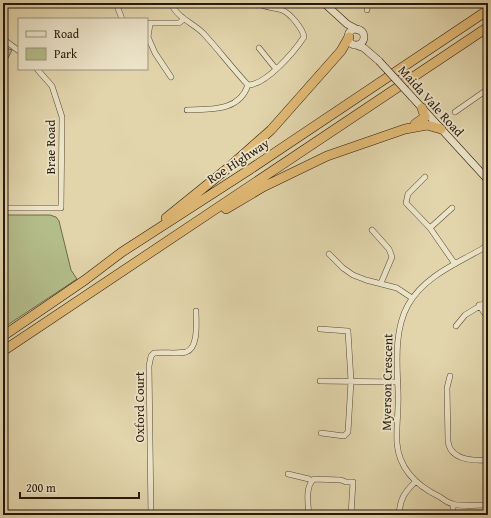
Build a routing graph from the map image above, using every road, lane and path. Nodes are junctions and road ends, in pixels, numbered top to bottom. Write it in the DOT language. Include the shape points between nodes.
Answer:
graph roads {
  1 [pos="116,3"];
  2 [pos="171,3"];
  3 [pos="257,3"];
  4 [pos="368,3"];
  5 [pos="325,4"];
  6 [pos="367,10"];
  7 [pos="488,10"];
  8 [pos="122,18"];
  9 [pos="184,19"];
  10 [pos="149,23"];
  11 [pos="488,27"];
  12 [pos="361,33"];
  13 [pos="349,37"];
  14 [pos="3,39"];
  15 [pos="355,45"];
  16 [pos="259,48"];
  17 [pos="18,50"];
  18 [pos="373,55"];
  19 [pos="276,69"];
  20 [pos="38,70"];
  21 [pos="171,76"];
  22 [pos="248,85"];
  23 [pos="488,89"];
  24 [pos="422,108"];
  25 [pos="187,110"];
  26 [pos="455,112"];
  27 [pos="405,129"];
  28 [pos="441,129"];
  29 [pos="425,177"];
  30 [pos="488,180"];
  31 [pos="3,208"];
  32 [pos="452,208"];
  33 [pos="430,228"];
  34 [pos="372,230"];
  35 [pos="179,234"];
  36 [pos="487,247"];
  37 [pos="122,252"];
  38 [pos="329,254"];
  39 [pos="456,264"];
  40 [pos="381,283"];
  41 [pos="412,298"];
  42 [pos="488,301"];
  43 [pos="479,305"];
  44 [pos="196,311"];
  45 [pos="488,318"];
  46 [pos="456,326"];
  47 [pos="320,328"];
  48 [pos="3,336"];
  49 [pos="3,351"];
  50 [pos="450,376"];
  51 [pos="320,381"];
  52 [pos="351,381"];
  53 [pos="398,382"];
  54 [pos="321,433"];
  55 [pos="488,460"];
  56 [pos="288,474"];
  57 [pos="312,481"];
  58 [pos="415,482"];
  59 [pos="453,504"];
  60 [pos="486,505"];
  61 [pos="151,515"];
  62 [pos="309,515"];
  63 [pos="351,515"];
  64 [pos="399,515"];
  65 [pos="453,515"];
  1 -- 8 [label="street"];
  2 -- 9 [label="street"];
  3 -- 19 [label="street" via="285,12 300,27 304,37"];
  4 -- 6 [label="street"];
  5 -- 12 [label="main road"];
  5 -- 13 [label="main road" via="342,23"];
  7 -- 37 [label="highway, Roe Highway"];
  9 -- 10 [label="street" via="179,23"];
  9 -- 22 [label="street" via="202,32"];
  10 -- 21 [label="street" via="148,37 155,53"];
  11 -- 35 [label="highway, Roe Highway"];
  12 -- 13 [label="main road" via="353,30"];
  12 -- 15 [label="main road" via="362,43"];
  12 -- 18 [label="main road, Maida Vale Road"];
  13 -- 15 [label="main road"];
  13 -- 37 [label="highway" via="341,51 271,130 228,168"];
  14 -- 17 [label="street"];
  15 -- 18 [label="main road, Maida Vale Road"];
  16 -- 19 [label="street"];
  18 -- 24 [label="main road, Maida Vale Road, bridge"];
  19 -- 22 [label="street" via="255,84"];
  20 -- 31 [label="street, Brae Road" via="52,86 62,117 61,208"];
  22 -- 25 [label="street" via="242,96 228,107"];
  23 -- 26 [label="street"];
  24 -- 27 [label="highway" via="425,118"];
  24 -- 28 [label="main road, Maida Vale Road"];
  27 -- 28 [label="highway" via="427,125"];
  27 -- 35 [label="highway" via="327,156 263,187"];
  28 -- 30 [label="main road, Maida Vale Road"];
  29 -- 33 [label="street" via="408,194 406,200"];
  32 -- 33 [label="street"];
  33 -- 39 [label="street"];
  34 -- 40 [label="street" via="389,249 392,257"];
  35 -- 49 [label="highway, Roe Highway"];
  36 -- 39 [label="street, Myerson Crescent"];
  37 -- 48 [label="highway, Roe Highway"];
  38 -- 40 [label="street" via="353,275"];
  39 -- 41 [label="street, Myerson Crescent" via="429,280"];
  40 -- 41 [label="street" via="397,288"];
  41 -- 53 [label="street, Myerson Crescent" via="400,328 396,355"];
  42 -- 43 [label="street"];
  43 -- 45 [label="street"];
  43 -- 46 [label="street" via="465,315"];
  44 -- 61 [label="street, Oxford Court" via="192,348 185,352 154,353 151,356"];
  47 -- 52 [label="street" via="348,331"];
  50 -- 55 [label="street" via="447,388 449,448 464,458"];
  51 -- 52 [label="street"];
  52 -- 53 [label="street"];
  52 -- 54 [label="street" via="348,432 344,436"];
  53 -- 58 [label="street, Myerson Crescent" via="399,456"];
  56 -- 57 [label="street"];
  57 -- 62 [label="street" via="308,487"];
  57 -- 63 [label="street" via="314,479 353,482"];
  58 -- 59 [label="street, Myerson Crescent"];
  58 -- 64 [label="street" via="400,504"];
  59 -- 60 [label="street, Myerson Crescent"];
  59 -- 65 [label="street"];
}
